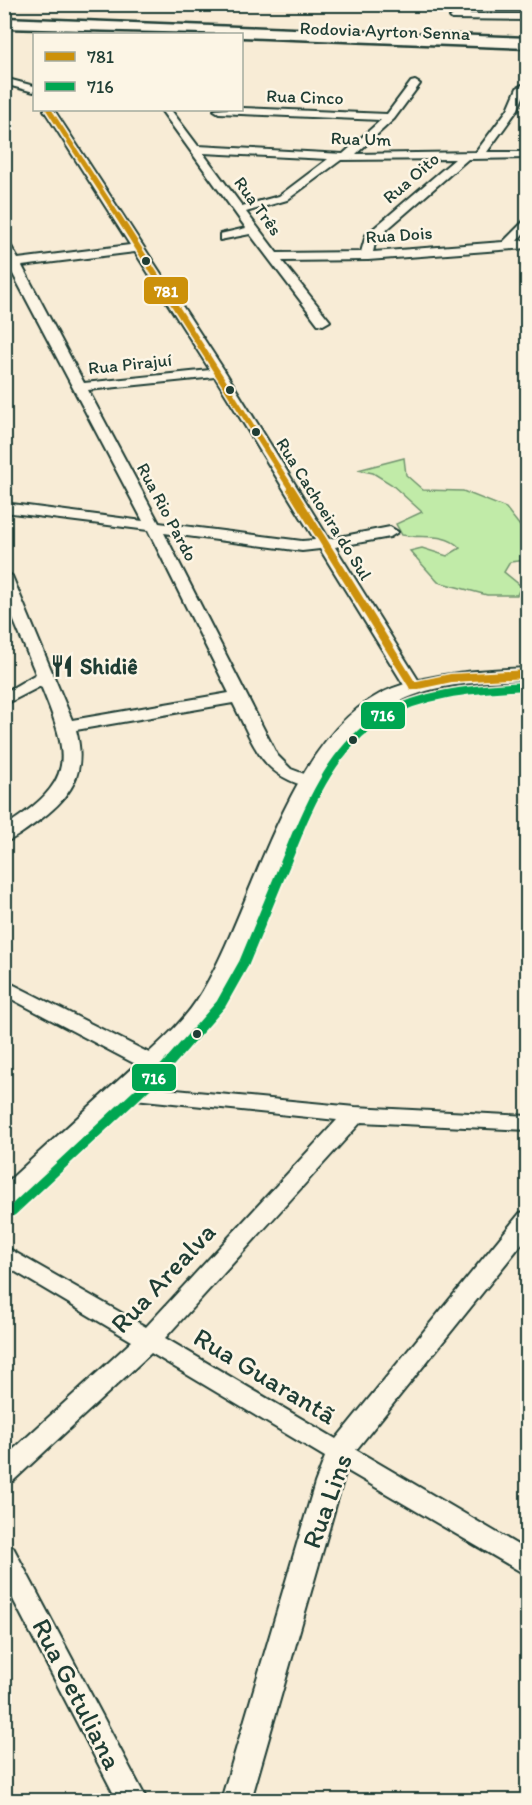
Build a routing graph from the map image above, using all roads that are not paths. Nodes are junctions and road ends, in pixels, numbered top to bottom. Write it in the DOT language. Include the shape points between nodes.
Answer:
graph roads {
  1 [pos="455,17"];
  2 [pos="528,17"];
  3 [pos="4,23"];
  4 [pos="4,37"];
  5 [pos="33,38"];
  6 [pos="528,43"];
  7 [pos="243,45"];
  8 [pos="528,56"];
  9 [pos="4,81"];
  10 [pos="415,84"];
  11 [pos="522,88"];
  12 [pos="33,89"];
  13 [pos="51,111"];
  14 [pos="167,111"];
  15 [pos="243,111"];
  16 [pos="390,117"];
  17 [pos="195,149"];
  18 [pos="528,155"];
  19 [pos="342,157"];
  20 [pos="478,157"];
  21 [pos="464,158"];
  22 [pos="239,210"];
  23 [pos="528,220"];
  24 [pos="253,230"];
  25 [pos="224,237"];
  26 [pos="4,244"];
  27 [pos="507,244"];
  28 [pos="528,244"];
  29 [pos="139,248"];
  30 [pos="368,256"];
  31 [pos="273,257"];
  32 [pos="15,262"];
  33 [pos="322,321"];
  34 [pos="219,373"];
  35 [pos="81,387"];
  36 [pos="4,507"];
  37 [pos="154,527"];
  38 [pos="390,532"];
  39 [pos="325,544"];
  40 [pos="5,576"];
  41 [pos="528,674"];
  42 [pos="45,676"];
  43 [pos="413,686"];
  44 [pos="237,697"];
  45 [pos="4,700"];
  46 [pos="66,726"];
  47 [pos="309,782"];
  48 [pos="4,836"];
  49 [pos="7,990"];
  50 [pos="153,1064"];
  51 [pos="123,1092"];
  52 [pos="355,1114"];
  53 [pos="528,1123"];
  54 [pos="4,1202"];
  55 [pos="528,1219"];
  56 [pos="4,1254"];
  57 [pos="148,1341"];
  58 [pos="339,1455"];
  59 [pos="4,1474"];
  60 [pos="4,1555"];
  61 [pos="528,1565"];
  62 [pos="132,1800"];
  63 [pos="236,1800"];
  1 -- 2 [label="street"];
  3 -- 6 [label="highway, Rodovia Ayrton Senna"];
  4 -- 5 [label="highway"];
  7 -- 8 [label="highway, Rodovia Ayrton Senna"];
  9 -- 12 [label="street"];
  10 -- 16 [label="street"];
  11 -- 20 [label="street" via="513,109"];
  13 -- 29 [label="street, Rua Cachoeira do Sul"];
  14 -- 17 [label="street, Rua Três"];
  15 -- 16 [label="street, Rua Cinco"];
  16 -- 19 [label="street"];
  17 -- 19 [label="street, Rua Um"];
  17 -- 22 [label="street, Rua Três"];
  18 -- 20 [label="street, Rua Um"];
  19 -- 21 [label="street, Rua Um"];
  19 -- 22 [label="street" via="283,198"];
  20 -- 21 [label="street, Rua Um"];
  21 -- 30 [label="street, Rua Oito" via="370,238"];
  22 -- 24 [label="street, Rua Três"];
  23 -- 27 [label="street"];
  24 -- 25 [label="street"];
  24 -- 31 [label="street, Rua Três"];
  26 -- 32 [label="street, Rua Rio Pardo"];
  27 -- 28 [label="street, Rua Dois"];
  27 -- 30 [label="street, Rua Dois"];
  29 -- 32 [label="street"];
  29 -- 34 [label="street, Rua Cachoeira do Sul"];
  30 -- 31 [label="street, Rua Dois"];
  31 -- 33 [label="street, Rua Três"];
  32 -- 35 [label="street, Rua Rio Pardo"];
  34 -- 35 [label="street, Rua Pirajuí"];
  34 -- 39 [label="street, Rua Cachoeira do Sul"];
  35 -- 37 [label="street, Rua Rio Pardo"];
  36 -- 37 [label="street"];
  37 -- 39 [label="street" via="302,546"];
  37 -- 44 [label="street, Rua Rio Pardo"];
  38 -- 39 [label="street"];
  39 -- 43 [label="street, Rua Cachoeira do Sul"];
  40 -- 42 [label="street"];
  41 -- 43 [label="street" via="451,678"];
  42 -- 45 [label="street"];
  42 -- 46 [label="street"];
  43 -- 47 [label="street" via="349,725"];
  44 -- 46 [label="street"];
  44 -- 47 [label="street, Rua Rio Pardo" via="276,766"];
  46 -- 48 [label="street" via="74,763 70,779 47,806"];
  47 -- 50 [label="street" via="213,995 184,1033"];
  49 -- 50 [label="street"];
  50 -- 51 [label="street"];
  51 -- 52 [label="street"];
  51 -- 54 [label="street"];
  52 -- 53 [label="street"];
  52 -- 57 [label="street, Rua Arealva"];
  55 -- 58 [label="street, Rua Lins"];
  56 -- 57 [label="street, Rua Guarantã"];
  57 -- 58 [label="street, Rua Guarantã"];
  57 -- 59 [label="street, Rua Arealva"];
  58 -- 61 [label="street, Rua Guarantã"];
  58 -- 63 [label="street, Rua Lins"];
  60 -- 62 [label="street, Rua Getuliana"];
}
